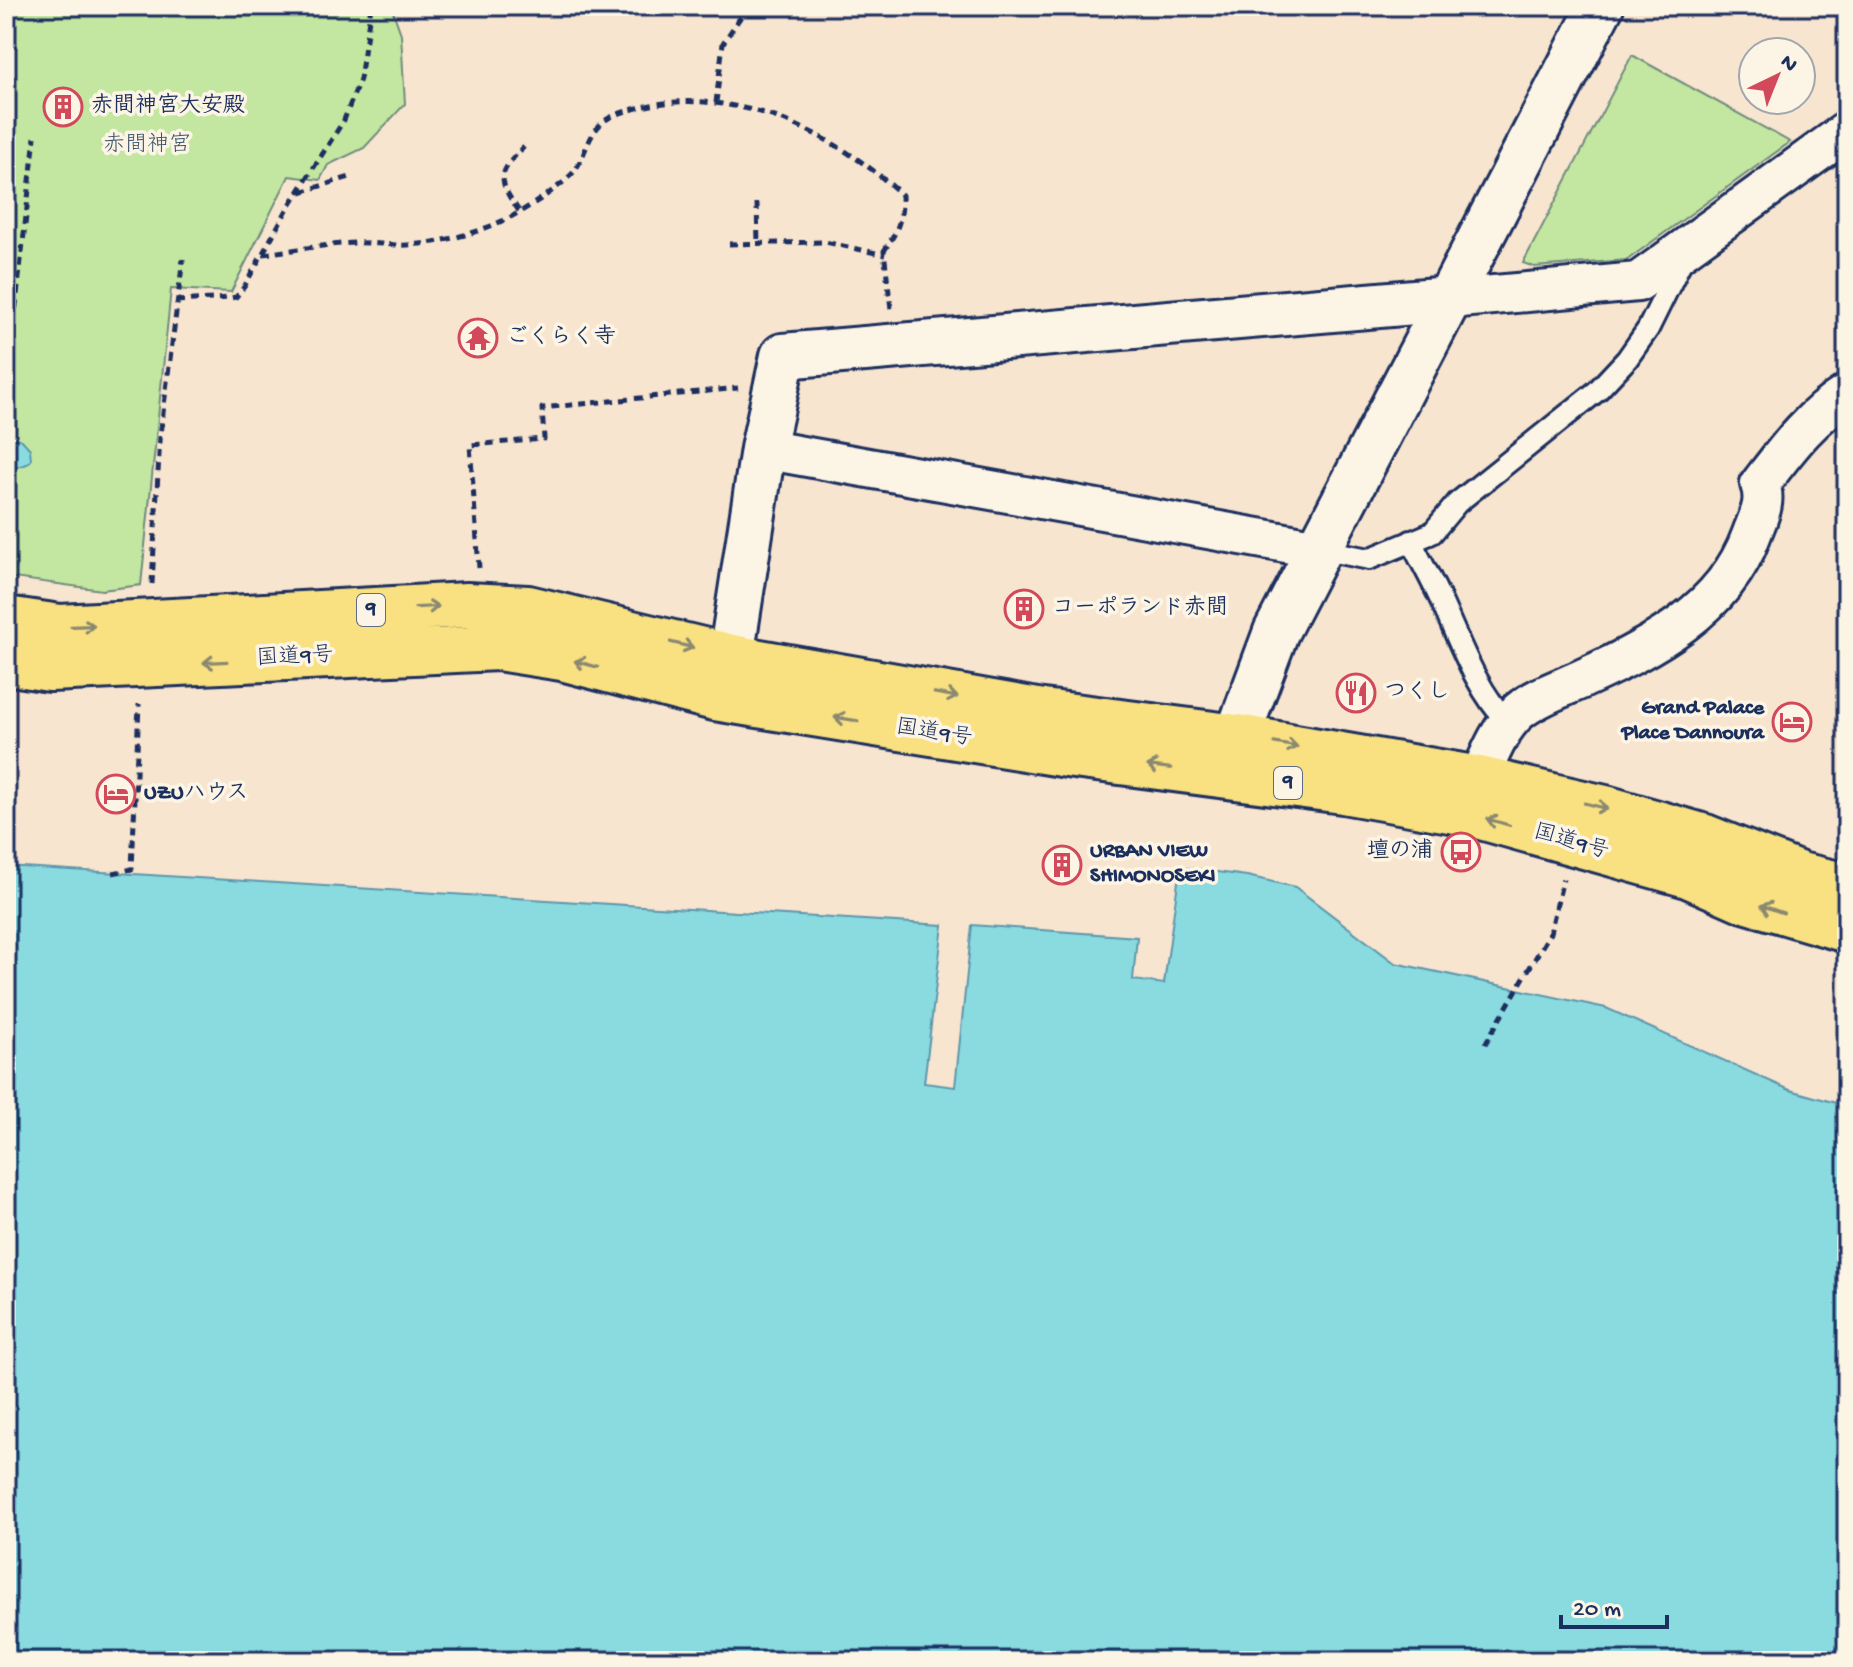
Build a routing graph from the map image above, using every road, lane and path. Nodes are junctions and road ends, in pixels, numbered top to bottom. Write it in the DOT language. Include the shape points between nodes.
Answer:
graph roads {
  1 [pos="371,6"];
  2 [pos="748,6"];
  3 [pos="1601,6"];
  4 [pos="716,103"];
  5 [pos="1847,131"];
  6 [pos="35,137"];
  7 [pos="524,147"];
  8 [pos="350,177"];
  9 [pos="300,192"];
  10 [pos="757,203"];
  11 [pos="519,211"];
  12 [pos="729,244"];
  13 [pos="758,244"];
  14 [pos="1689,245"];
  15 [pos="263,254"];
  16 [pos="885,255"];
  17 [pos="183,259"];
  18 [pos="1449,299"];
  19 [pos="176,301"];
  20 [pos="895,346"];
  21 [pos="777,384"];
  22 [pos="6,392"];
  23 [pos="1847,394"];
  24 [pos="763,449"];
  25 [pos="1411,541"];
  26 [pos="1319,549"];
  27 [pos="479,577"];
  28 [pos="151,595"];
  29 [pos="6,619"];
  30 [pos="731,657"];
  31 [pos="6,662"];
  32 [pos="715,698"];
  33 [pos="139,703"];
  34 [pos="1508,723"];
  35 [pos="1232,756"];
  36 [pos="1479,779"];
  37 [pos="113,873"];
  38 [pos="1564,874"];
  39 [pos="1847,886"];
  40 [pos="1847,930"];
  41 [pos="1485,1044"];
  1 -- 9 [label="path" via="354,96"];
  2 -- 4 [label="path" via="723,43"];
  3 -- 18 [label="street"];
  4 -- 11 [label="path" via="656,104 606,119 592,133 575,170"];
  4 -- 16 [label="path" via="781,119 829,142 898,191 903,215"];
  5 -- 14 [label="street"];
  6 -- 22 [label="path"];
  7 -- 11 [label="path" via="506,164 501,180"];
  8 -- 9 [label="path"];
  9 -- 15 [label="path"];
  10 -- 13 [label="path"];
  11 -- 15 [label="path" via="504,221 437,241 356,243"];
  12 -- 13 [label="path"];
  13 -- 16 [label="path" via="825,242"];
  14 -- 18 [label="street" via="1638,282"];
  14 -- 25 [label="lane" via="1648,329 1597,391 1457,503 1437,528"];
  15 -- 19 [label="path" via="236,297"];
  16 -- 20 [label="path"];
  17 -- 19 [label="path"];
  18 -- 20 [label="street"];
  18 -- 26 [label="street"];
  19 -- 28 [label="path" via="160,436"];
  20 -- 21 [label="street" via="783,356"];
  21 -- 24 [label="street"];
  21 -- 27 [label="path" via="542,408 544,439 470,445"];
  23 -- 34 [label="street" via="1808,424 1760,484 1765,498 1748,544 1704,607 1671,633 1531,702"];
  24 -- 26 [label="street"];
  24 -- 30 [label="street"];
  25 -- 26 [label="lane" via="1369,559"];
  25 -- 34 [label="lane" via="1477,682"];
  26 -- 35 [label="street" via="1276,632"];
  29 -- 30 [label="highway, 国道9号 / 9, one-way" via="60,627 467,605 528,608"];
  30 -- 32 [label="street"];
  30 -- 35 [label="highway, 国道9号 / 9, one-way" via="1043,712"];
  32 -- 31 [label="highway, 国道9号 / 9, one-way" via="562,658 498,648 50,669"];
  35 -- 32 [label="highway, 国道9号 / 9, one-way" via="1074,756"];
  33 -- 37 [label="path" via="132,869"];
  34 -- 36 [label="street"];
  35 -- 36 [label="highway, 国道9号 / 9, one-way"];
  40 -- 35 [label="highway, 国道9号 / 9, one-way" via="1745,900 1688,875 1467,813 1343,791"];
  36 -- 39 [label="highway, 国道9号 / 9, one-way" via="1705,837 1800,875"];
  38 -- 41 [label="path" via="1550,933"];
}
